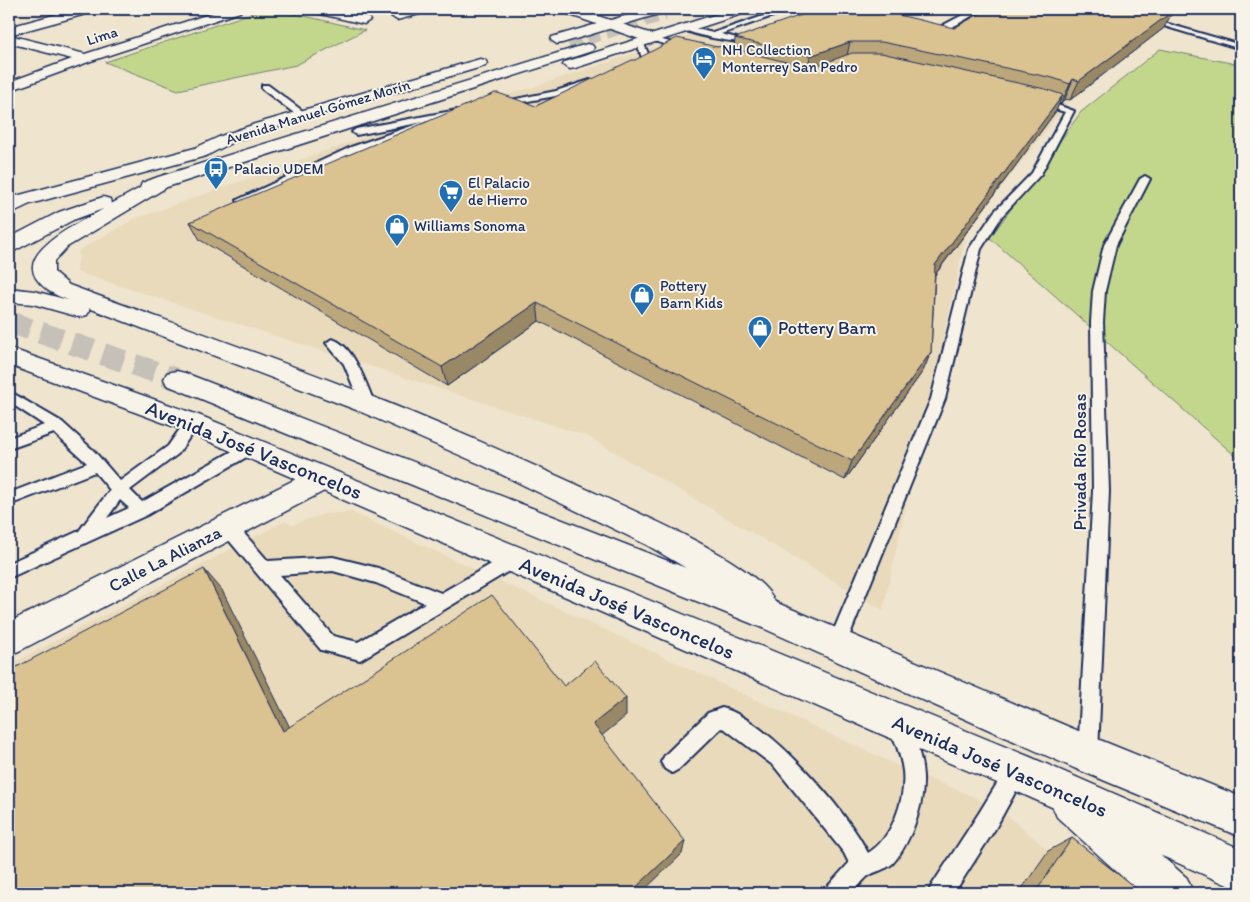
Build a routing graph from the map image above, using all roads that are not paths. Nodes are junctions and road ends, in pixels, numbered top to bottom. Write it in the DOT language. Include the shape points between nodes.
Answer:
graph roads {
  1 [pos="89,9"];
  2 [pos="236,9"];
  3 [pos="316,9"];
  4 [pos="423,9"];
  5 [pos="566,9"];
  6 [pos="582,9"];
  7 [pos="716,9"];
  8 [pos="744,9"];
  9 [pos="790,9"];
  10 [pos="978,9"];
  11 [pos="1110,9"];
  12 [pos="670,15"];
  13 [pos="397,16"];
  14 [pos="364,20"];
  15 [pos="702,22"];
  16 [pos="613,23"];
  17 [pos="9,31"];
  18 [pos="922,32"];
  19 [pos="713,35"];
  20 [pos="763,38"];
  21 [pos="649,39"];
  22 [pos="9,40"];
  23 [pos="555,43"];
  24 [pos="677,45"];
  25 [pos="1241,47"];
  26 [pos="590,53"];
  27 [pos="86,58"];
  28 [pos="490,60"];
  29 [pos="599,78"];
  30 [pos="9,86"];
  31 [pos="265,86"];
  32 [pos="1032,99"];
  33 [pos="491,106"];
  34 [pos="302,114"];
  35 [pos="356,132"];
  36 [pos="200,152"];
  37 [pos="260,152"];
  38 [pos="118,174"];
  39 [pos="1144,179"];
  40 [pos="164,182"];
  41 [pos="9,194"];
  42 [pos="242,200"];
  43 [pos="9,208"];
  44 [pos="66,216"];
  45 [pos="9,221"];
  46 [pos="9,246"];
  47 [pos="9,295"];
  48 [pos="158,328"];
  49 [pos="332,344"];
  50 [pos="9,356"];
  51 [pos="176,379"];
  52 [pos="9,396"];
  53 [pos="368,405"];
  54 [pos="192,423"];
  55 [pos="57,426"];
  56 [pos="9,444"];
  57 [pos="250,448"];
  58 [pos="98,465"];
  59 [pos="322,479"];
  60 [pos="119,490"];
  61 [pos="9,499"];
  62 [pos="141,510"];
  63 [pos="228,527"];
  64 [pos="84,537"];
  65 [pos="513,560"];
  66 [pos="264,569"];
  67 [pos="9,571"];
  68 [pos="442,602"];
  69 [pos="777,618"];
  70 [pos="9,639"];
  71 [pos="837,644"];
  72 [pos="896,722"];
  73 [pos="1088,754"];
  74 [pos="672,762"];
  75 [pos="1016,771"];
  76 [pos="1053,787"];
  77 [pos="1241,817"];
  78 [pos="862,866"];
  79 [pos="1241,870"];
  80 [pos="837,893"];
  81 [pos="940,893"];
  82 [pos="1172,893"];
  1 -- 17 [label="main road"];
  2 -- 27 [label="main road, Lima"];
  3 -- 14 [label="main road"];
  4 -- 13 [label="main road"];
  5 -- 16 [label="main road"];
  6 -- 16 [label="main road"];
  7 -- 12 [label="main road, Avenida Manuel Gómez Morín"];
  8 -- 15 [label="main road, Avenida Manuel Gómez Morín"];
  9 -- 19 [label="lane"];
  10 -- 18 [label="lane" via="936,32"];
  11 -- 25 [label="lane"];
  12 -- 15 [label="main road, Avenida Manuel Gómez Morín"];
  12 -- 15 [label="main road" via="656,16 682,23"];
  12 -- 16 [label="main road, Avenida Manuel Gómez Morín"];
  12 -- 19 [label="lane"];
  12 -- 21 [label="main road, Avenida Manuel Gómez Morín"];
  16 -- 21 [label="main road"];
  16 -- 23 [label="main road, Avenida Manuel Gómez Morín"];
  19 -- 20 [label="lane" via="745,42"];
  21 -- 24 [label="lane"];
  21 -- 24 [label="lane" via="650,57"];
  21 -- 24 [label="lane" via="694,46"];
  21 -- 26 [label="main road, Avenida Manuel Gómez Morín"];
  22 -- 27 [label="main road"];
  23 -- 26 [label="main road" via="574,40 592,44 596,49"];
  23 -- 36 [label="main road, Avenida Manuel Gómez Morín"];
  26 -- 35 [label="main road, Avenida Manuel Gómez Morín"];
  26 -- 37 [label="main road, Avenida Manuel Gómez Morín"];
  27 -- 30 [label="main road, Lima"];
  28 -- 34 [label="main road, Avenida Manuel Gómez Morín"];
  29 -- 33 [label="lane" via="558,93"];
  31 -- 34 [label="lane"];
  32 -- 71 [label="lane" via="1070,111 1036,174 998,214 975,249 938,399"];
  34 -- 36 [label="main road, Avenida Manuel Gómez Morín" via="227,139"];
  35 -- 37 [label="main road, Avenida Manuel Gómez Morín" via="294,149"];
  35 -- 42 [label="lane" via="461,112 354,149"];
  36 -- 38 [label="main road"];
  37 -- 40 [label="main road, Avenida Manuel Gómez Morín"];
  38 -- 41 [label="main road"];
  38 -- 43 [label="main road" via="23,200"];
  39 -- 73 [label="lane, Privada Río Rosas" via="1110,245 1099,291 1096,322 1101,491"];
  40 -- 44 [label="main road, Avenida Manuel Gómez Morín"];
  40 -- 48 [label="main road" via="60,243 45,255 42,269 48,281 61,290"];
  44 -- 45 [label="main road" via="30,226"];
  44 -- 46 [label="main road, Avenida Manuel Gómez Morín"];
  47 -- 48 [label="main road"];
  48 -- 53 [label="main road"];
  49 -- 53 [label="lane" via="345,354"];
  50 -- 54 [label="main road, Avenida José Vasconcelos"];
  51 -- 69 [label="main road, Avenida José Vasconcelos"];
  52 -- 55 [label="lane"];
  53 -- 69 [label="main road" via="490,457 658,536 714,567"];
  54 -- 57 [label="main road, Avenida José Vasconcelos"];
  54 -- 60 [label="lane" via="174,450"];
  55 -- 56 [label="lane"];
  55 -- 58 [label="lane"];
  57 -- 59 [label="main road, Avenida José Vasconcelos"];
  57 -- 62 [label="lane"];
  58 -- 60 [label="lane"];
  58 -- 61 [label="lane"];
  59 -- 63 [label="main road, Calle La Alianza"];
  59 -- 65 [label="main road, Avenida José Vasconcelos"];
  60 -- 62 [label="lane"];
  60 -- 64 [label="lane"];
  62 -- 64 [label="lane"];
  63 -- 66 [label="lane"];
  63 -- 70 [label="main road, Calle La Alianza"];
  64 -- 67 [label="lane"];
  65 -- 68 [label="lane"];
  65 -- 72 [label="main road, Avenida José Vasconcelos"];
  66 -- 68 [label="lane" via="333,564 378,576"];
  66 -- 68 [label="lane" via="328,644 360,651"];
  69 -- 71 [label="main road, Avenida José Vasconcelos"];
  71 -- 73 [label="main road, Avenida José Vasconcelos"];
  72 -- 75 [label="main road, Avenida José Vasconcelos"];
  72 -- 78 [label="lane" via="907,743 914,779 906,820 892,848 878,861"];
  73 -- 77 [label="main road, Avenida José Vasconcelos"];
  74 -- 78 [label="lane" via="715,720 730,720 781,759 842,831"];
  75 -- 76 [label="main road, Avenida José Vasconcelos"];
  75 -- 81 [label="lane"];
  76 -- 79 [label="main road, Avenida José Vasconcelos"];
  76 -- 82 [label="main road"];
  78 -- 80 [label="lane"];
}
